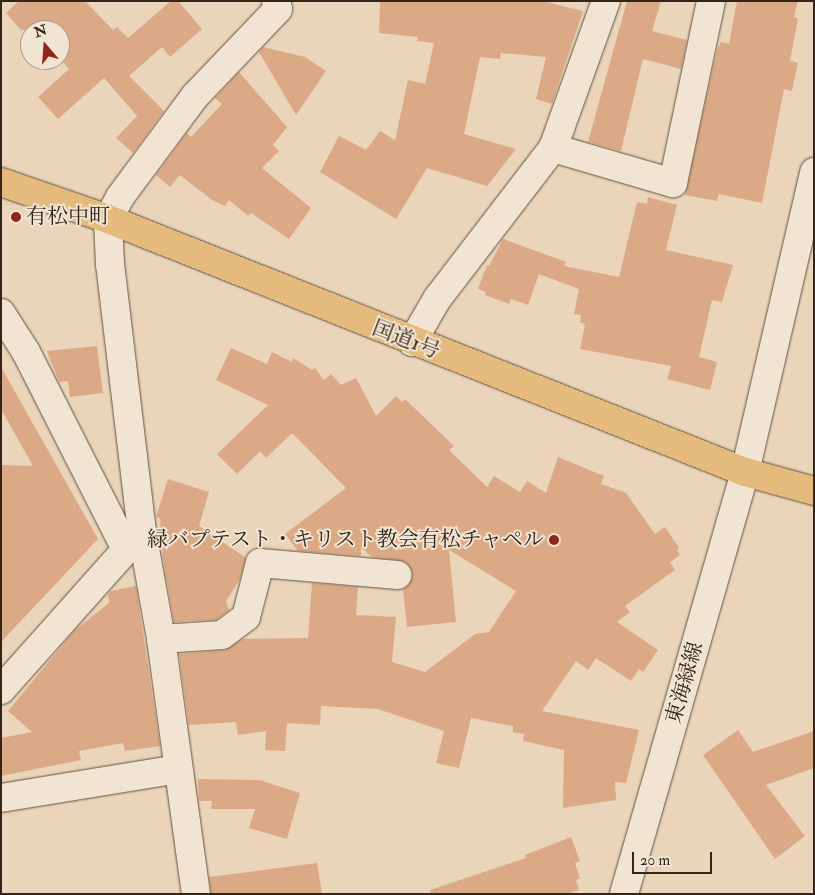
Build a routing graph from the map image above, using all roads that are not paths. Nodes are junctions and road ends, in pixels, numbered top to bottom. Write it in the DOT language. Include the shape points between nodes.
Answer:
graph roads {
  1 [pos="276,1"];
  2 [pos="606,1"];
  3 [pos="711,1"];
  4 [pos="552,148"];
  5 [pos="814,172"];
  6 [pos="1,182"];
  7 [pos="108,220"];
  8 [pos="1,313"];
  9 [pos="412,342"];
  10 [pos="745,472"];
  11 [pos="814,491"];
  12 [pos="134,540"];
  13 [pos="397,575"];
  14 [pos="161,639"];
  15 [pos="1,690"];
  16 [pos="178,768"];
  17 [pos="1,798"];
  18 [pos="196,894"];
  19 [pos="624,894"];
  1 -- 7 [label="street" via="278,9 195,96 120,196"];
  2 -- 4 [label="street"];
  3 -- 4 [label="street" via="672,183"];
  4 -- 9 [label="street" via="437,299"];
  5 -- 10 [label="street, 東海緑線"];
  6 -- 7 [label="highway, 国道1号"];
  7 -- 9 [label="highway, 国道1号"];
  7 -- 12 [label="street"];
  8 -- 12 [label="street"];
  9 -- 10 [label="highway, 国道1号"];
  10 -- 11 [label="highway, 国道1号"];
  10 -- 19 [label="street, 東海緑線"];
  12 -- 14 [label="street"];
  12 -- 15 [label="street"];
  13 -- 14 [label="street" via="260,563 246,617 222,635"];
  14 -- 16 [label="street"];
  16 -- 17 [label="street"];
  16 -- 18 [label="street"];
}
